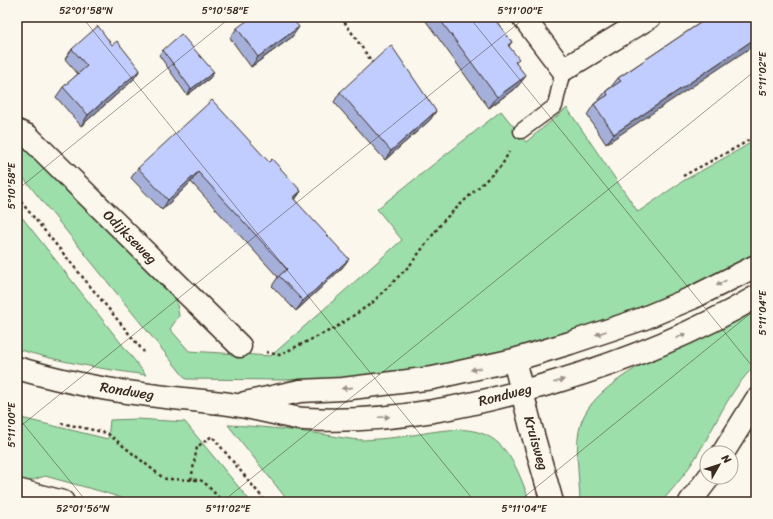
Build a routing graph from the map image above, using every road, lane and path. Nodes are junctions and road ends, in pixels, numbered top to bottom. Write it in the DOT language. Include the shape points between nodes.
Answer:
graph roads {
  1 [pos="341,17"];
  2 [pos="523,17"];
  3 [pos="650,17"];
  4 [pos="376,68"];
  5 [pos="563,70"];
  6 [pos="17,130"];
  7 [pos="522,131"];
  8 [pos="756,135"];
  9 [pos="683,176"];
  10 [pos="17,197"];
  11 [pos="756,266"];
  12 [pos="756,297"];
  13 [pos="240,346"];
  14 [pos="144,352"];
  15 [pos="514,360"];
  16 [pos="17,368"];
  17 [pos="522,392"];
  18 [pos="756,400"];
  19 [pos="238,405"];
  20 [pos="61,423"];
  21 [pos="728,445"];
  22 [pos="192,480"];
  23 [pos="702,485"];
  24 [pos="17,490"];
  25 [pos="63,502"];
  26 [pos="224,502"];
  27 [pos="266,502"];
  28 [pos="552,502"];
  29 [pos="690,502"];
  1 -- 4 [label="path"];
  2 -- 5 [label="main road"];
  3 -- 5 [label="main road"];
  5 -- 7 [label="lane" via="555,106"];
  6 -- 13 [label="main road, Odijkseweg" via="28,136"];
  7 -- 13 [label="path" via="502,165 444,220 410,265 372,303 335,328 279,355"];
  8 -- 9 [label="path"];
  10 -- 14 [label="path"];
  11 -- 15 [label="main road, Rondweg, one-way" via="692,298 642,319"];
  17 -- 12 [label="main road, Rondweg, one-way" via="634,356 724,316"];
  15 -- 17 [label="main road, Kruisweg"];
  15 -- 19 [label="main road, Rondweg, one-way" via="433,378 343,389 300,391"];
  16 -- 19 [label="main road, Rondweg" via="132,393"];
  19 -- 17 [label="main road, Rondweg, one-way" via="303,419 352,419 436,411"];
  17 -- 28 [label="main road, Kruisweg"];
  18 -- 21 [label="main road"];
  20 -- 22 [label="path" via="108,433 162,477"];
  22 -- 26 [label="path" via="204,482"];
  22 -- 27 [label="path" via="197,447 212,436"];
  23 -- 29 [label="main road"];
  24 -- 25 [label="main road"];
}
